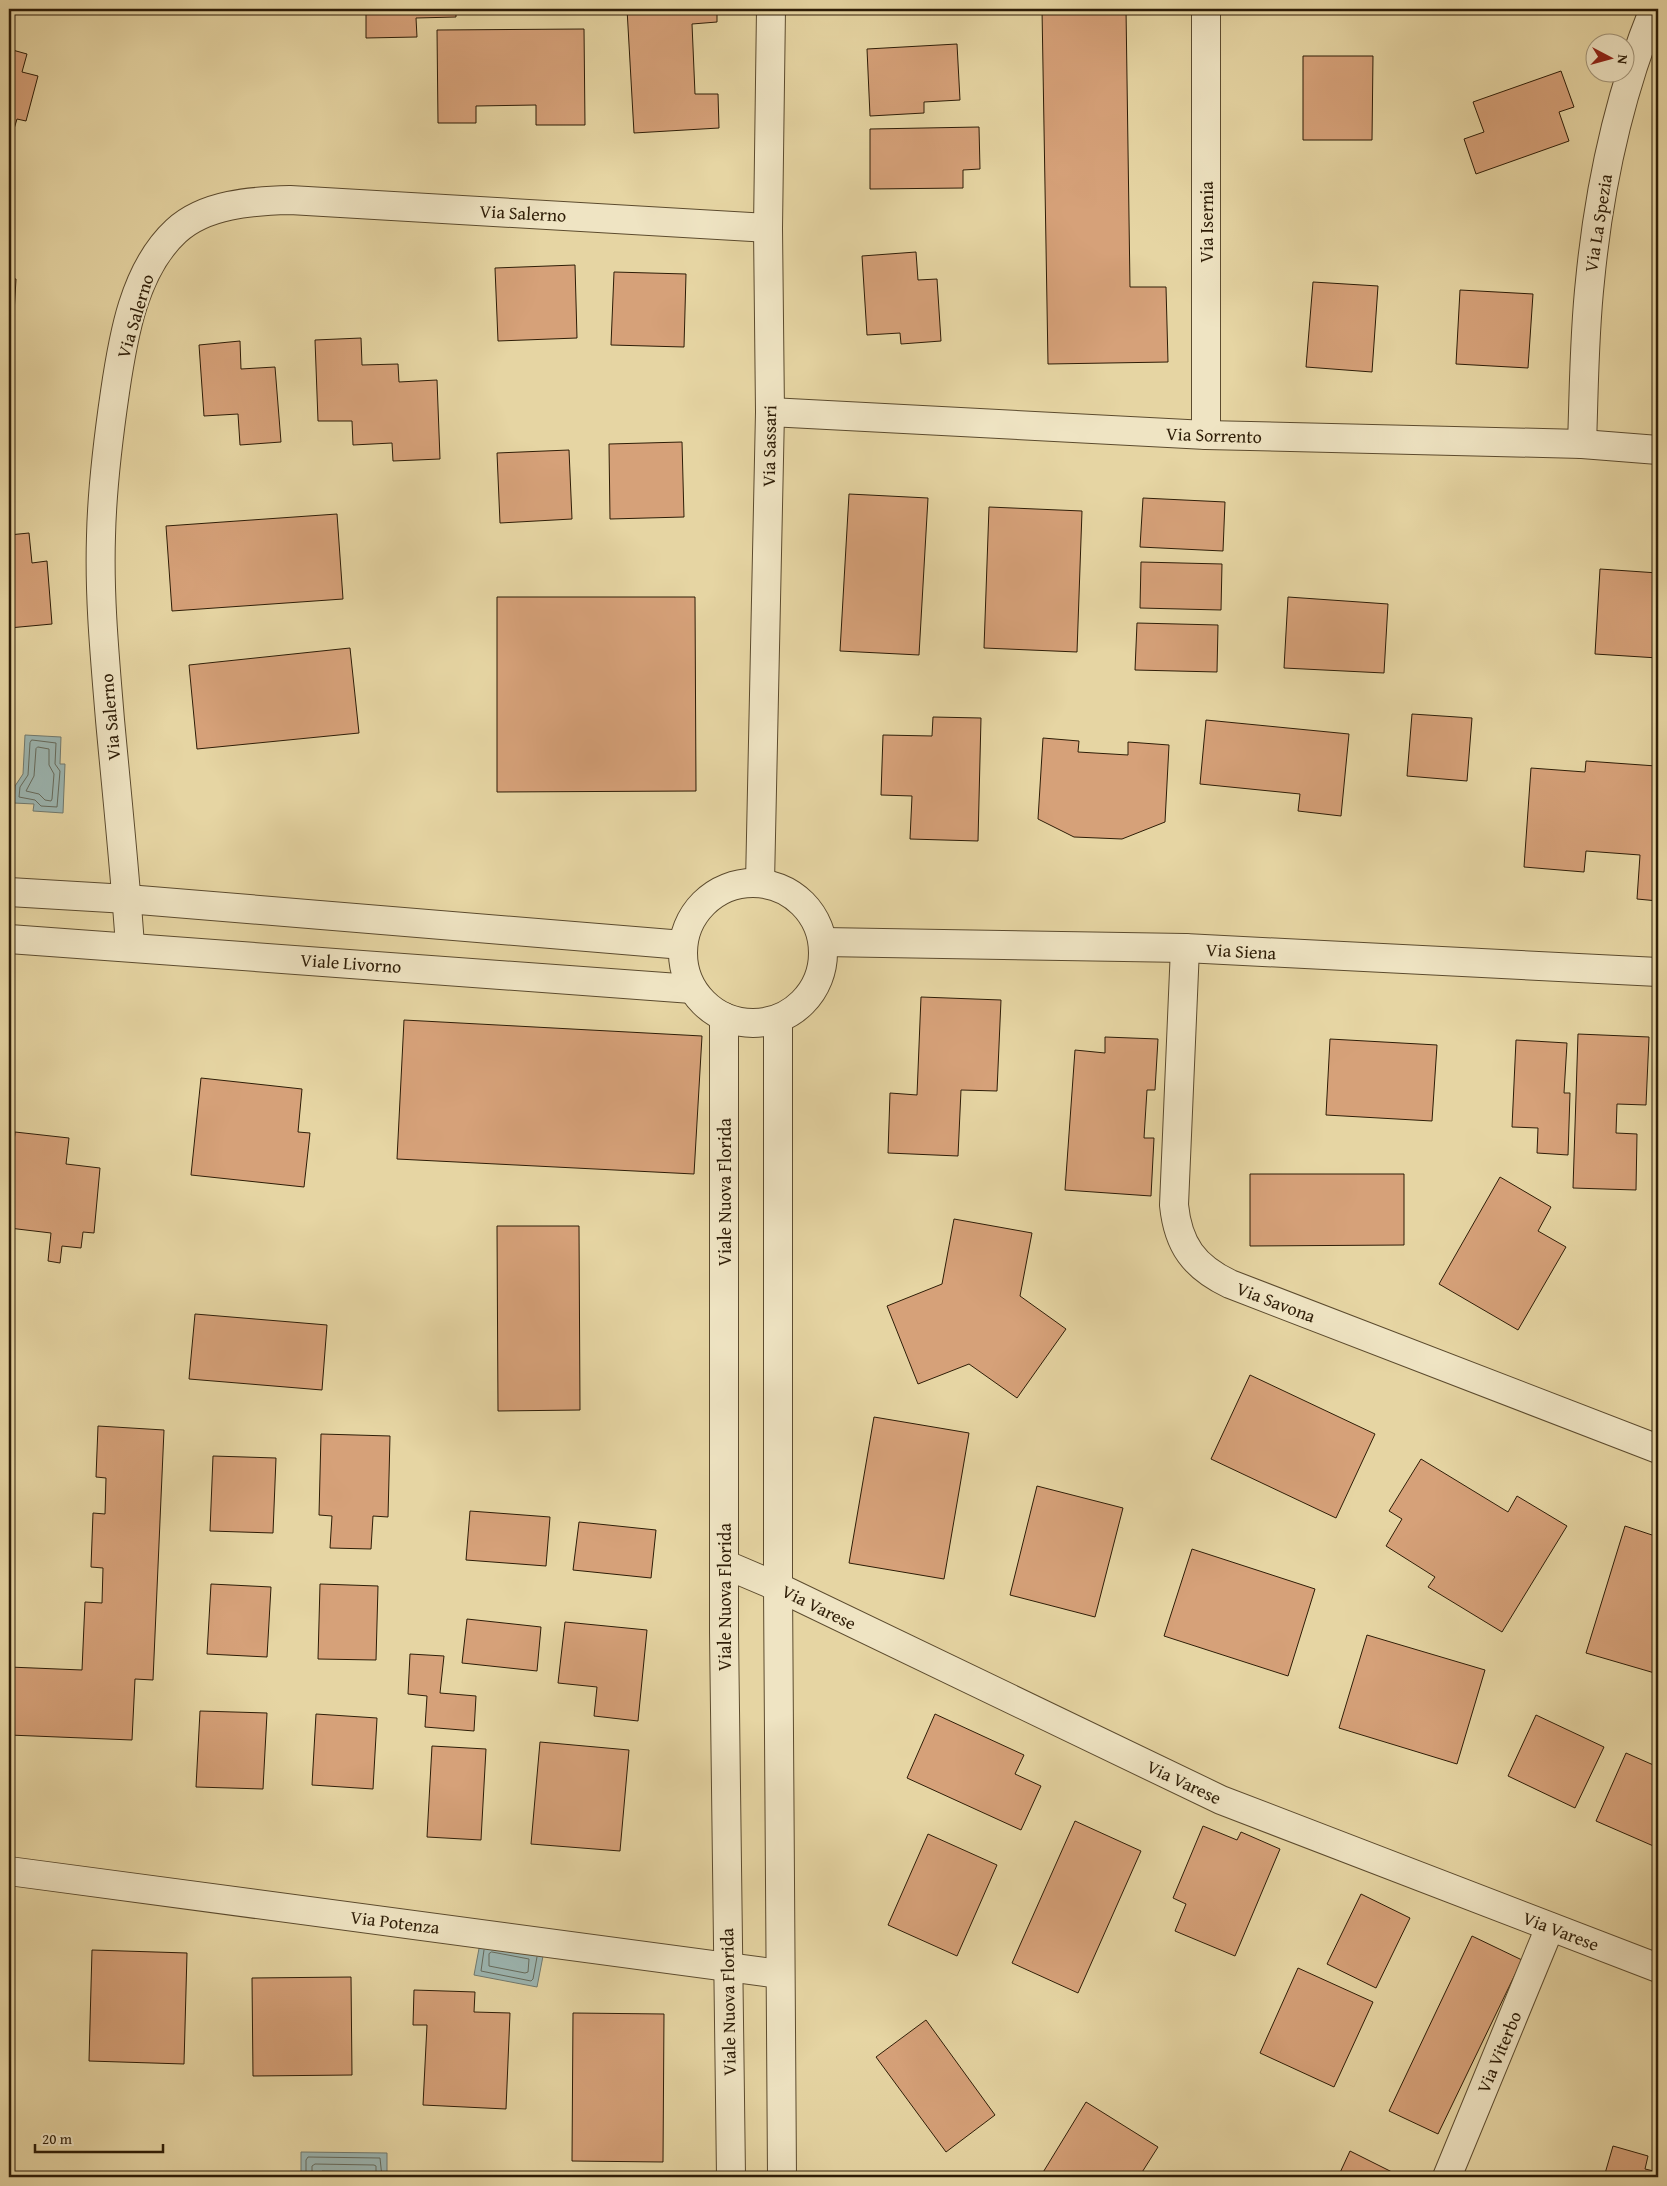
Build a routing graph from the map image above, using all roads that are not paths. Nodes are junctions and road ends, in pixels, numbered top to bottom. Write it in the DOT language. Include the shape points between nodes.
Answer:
graph roads {
  1 [pos="771,9"];
  2 [pos="1206,9"];
  3 [pos="1654,9"];
  4 [pos="768,228"];
  5 [pos="770,412"];
  6 [pos="1206,436"];
  7 [pos="1582,444"];
  8 [pos="1658,450"];
  9 [pos="760,883"];
  10 [pos="9,892"];
  11 [pos="127,899"];
  12 [pos="9,939"];
  13 [pos="823,942"];
  14 [pos="684,945"];
  15 [pos="130,946"];
  16 [pos="1185,948"];
  17 [pos="1658,972"];
  18 [pos="692,989"];
  19 [pos="724,1017"];
  20 [pos="778,1019"];
  21 [pos="1658,1449"];
  22 [pos="724,1564"];
  23 [pos="778,1586"];
  24 [pos="9,1871"];
  25 [pos="1550,1927"];
  26 [pos="727,1965"];
  27 [pos="1658,1968"];
  28 [pos="780,1974"];
  29 [pos="730,2177"];
  30 [pos="782,2177"];
  31 [pos="1447,2177"];
  1 -- 4 [label="street, Via Sassari"];
  2 -- 6 [label="street, Via Isernia"];
  3 -- 7 [label="street, Via La Spezia" via="1620,110 1606,169 1590,280"];
  4 -- 5 [label="street, Via Sassari"];
  4 -- 11 [label="street, Via Salerno" via="290,200 207,212 192,219 165,242 138,292 124,338 107,448 101,516 103,641"];
  5 -- 6 [label="street, Via Sorrento"];
  5 -- 9 [label="street, Via Sassari"];
  6 -- 7 [label="street, Via Sorrento"];
  7 -- 8 [label="street, Via Sorrento"];
  9 -- 13 [label="street" via="782,889 801,902 815,920"];
  9 -- 14 [label="street" via="738,884 718,892 701,906 689,924"];
  10 -- 11 [label="street"];
  11 -- 14 [label="street"];
  11 -- 15 [label="street, Via Salerno"];
  12 -- 15 [label="street, Viale Livorno"];
  13 -- 16 [label="street, Via Siena"];
  13 -- 20 [label="street" via="822,966 814,988 799,1007"];
  14 -- 18 [label="street" via="684,968"];
  15 -- 18 [label="street, Viale Livorno"];
  16 -- 17 [label="street, Via Siena"];
  16 -- 21 [label="street, Via Savona" via="1174,1205 1185,1248 1194,1260 1230,1284"];
  18 -- 19 [label="street" via="706,1006"];
  19 -- 20 [label="street" via="741,1023"];
  19 -- 22 [label="street, Viale Nuova Florida"];
  20 -- 23 [label="street"];
  22 -- 23 [label="street, Via Varese"];
  22 -- 26 [label="street, Viale Nuova Florida"];
  23 -- 25 [label="street, Via Varese" via="1221,1800"];
  23 -- 28 [label="street"];
  24 -- 26 [label="street, Via Potenza"];
  25 -- 27 [label="street, Via Varese"];
  25 -- 31 [label="street, Via Viterbo"];
  26 -- 28 [label="street, Via Potenza"];
  26 -- 29 [label="street, Viale Nuova Florida"];
  28 -- 30 [label="street"];
}
